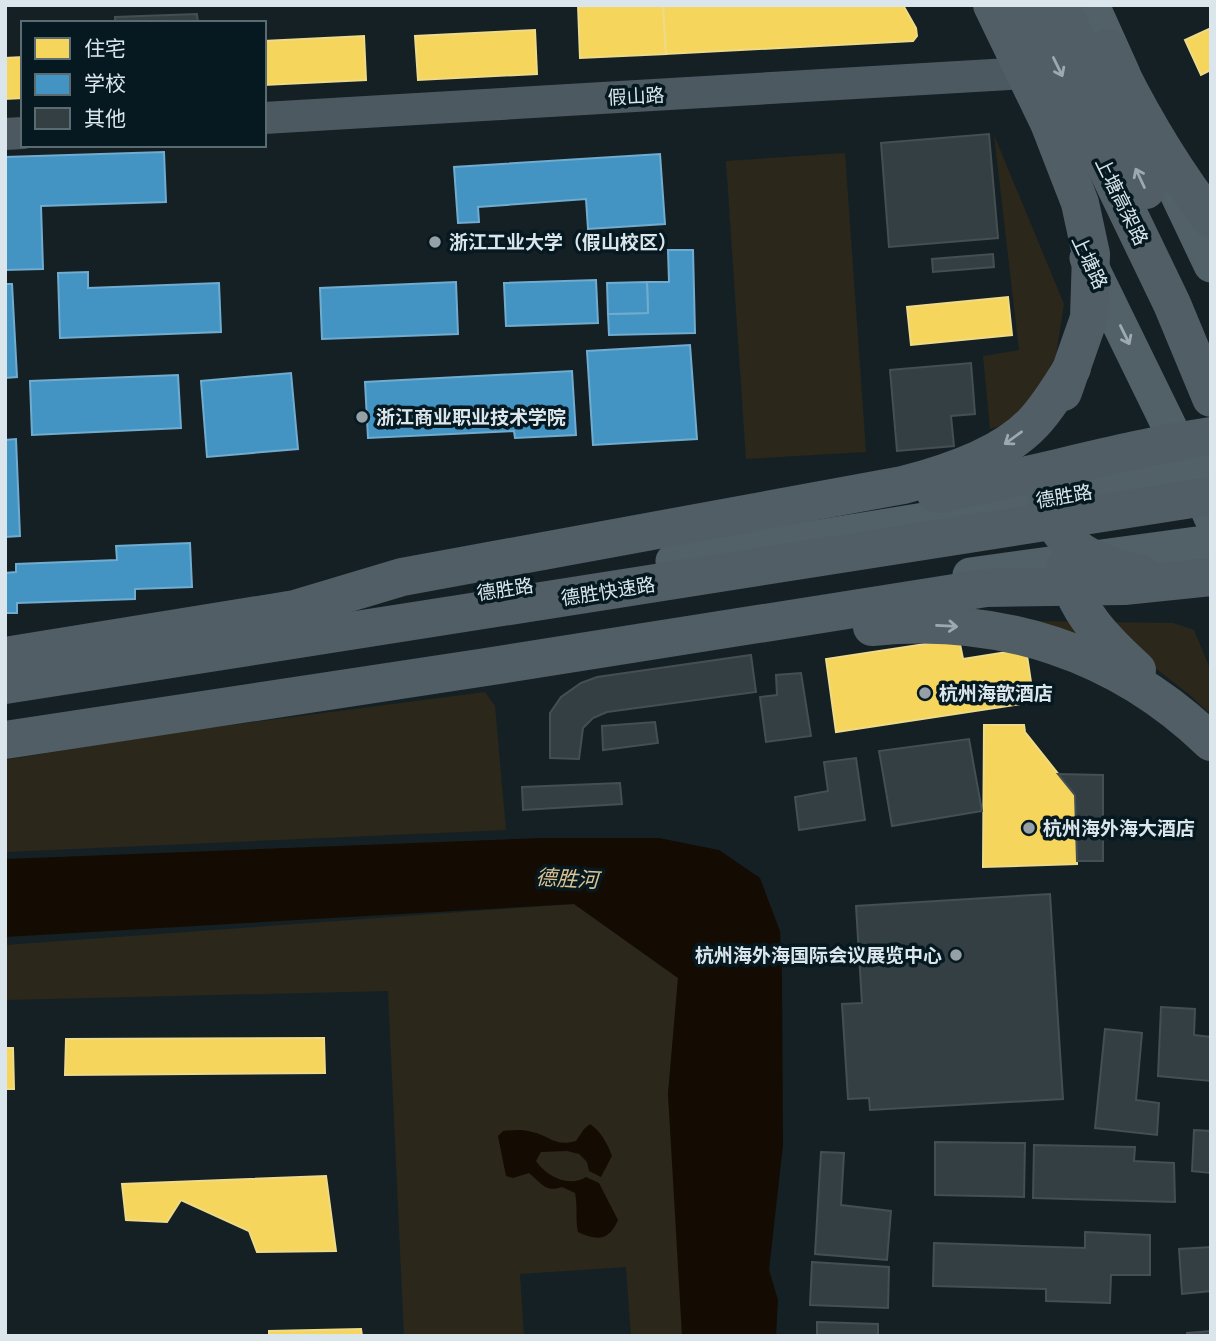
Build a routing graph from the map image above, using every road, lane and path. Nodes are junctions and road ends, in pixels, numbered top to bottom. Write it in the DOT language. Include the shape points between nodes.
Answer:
graph roads {
  1 [pos="975,5"];
  2 [pos="992,5"];
  3 [pos="1028,5"];
  4 [pos="1060,5"];
  5 [pos="1090,5"];
  6 [pos="1009,74"];
  7 [pos="266,118"];
  8 [pos="1211,219"];
  9 [pos="1211,265"];
  10 [pos="1211,328"];
  11 [pos="1072,368"];
  12 [pos="1211,398"];
  13 [pos="1211,436"];
  14 [pos="1162,443"];
  15 [pos="1204,479"];
  16 [pos="1211,519"];
  17 [pos="1211,542"];
  18 [pos="1211,577"];
  19 [pos="1172,580"];
  20 [pos="295,609"];
  21 [pos="5,656"];
  22 [pos="5,669"];
  23 [pos="5,685"];
  24 [pos="269,699"];
  25 [pos="5,708"];
  26 [pos="5,727"];
  27 [pos="1201,732"];
  28 [pos="5,740"];
  1 -- 6 [label="main road, 上塘路"];
  2 -- 11 [label="highway" via="1080,203 1091,254 1089,318"];
  3 -- 12 [label="highway, 上塘高架路, one-way" via="1172,304"];
  10 -- 4 [label="highway, 上塘高架路, one-way"];
  5 -- 8 [label="highway" via="1125,83 1178,176"];
  5 -- 9 [label="main road"];
  6 -- 7 [label="street, 假山路"];
  6 -- 15 [label="main road, 上塘路, one-way" via="1084,250"];
  11 -- 19 [label="highway" via="1050,426 1041,468 1049,510 1066,540 1082,554 1102,564"];
  11 -- 20 [label="highway, one-way" via="1032,424 998,449 955,471 903,485 402,577"];
  13 -- 14 [label="highway"];
  14 -- 20 [label="highway" via="999,483"];
  14 -- 27 [label="highway" via="1113,464 1087,484 1066,523 1063,551 1078,603 1097,632"];
  15 -- 16 [label="main road, 上塘路"];
  15 -- 22 [label="main road, 德胜路"];
  15 -- 23 [label="highway, 德胜快速路"];
  16 -- 25 [label="highway, 德胜快速路"];
  17 -- 26 [label="main road" via="847,593"];
  18 -- 19 [label="highway"];
  19 -- 24 [label="highway" via="1124,586 986,588"];
  20 -- 21 [label="highway"];
  24 -- 27 [label="highway, one-way" via="487,685 854,629 945,625 1026,636 1100,663"];
  24 -- 28 [label="highway"];
}
